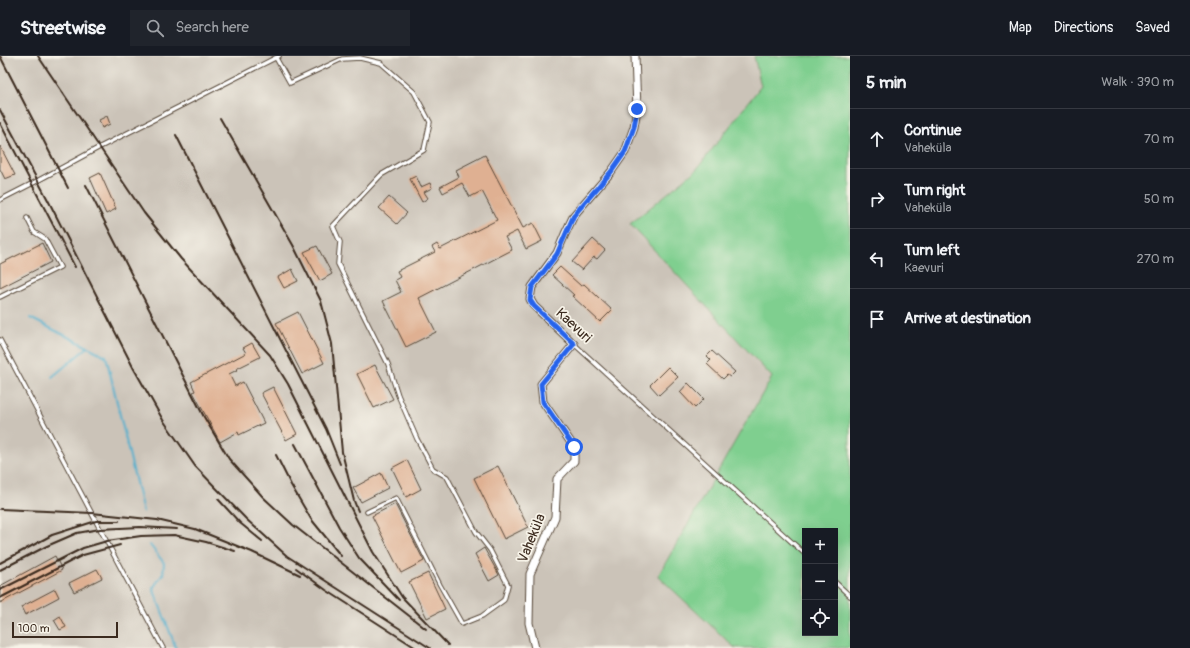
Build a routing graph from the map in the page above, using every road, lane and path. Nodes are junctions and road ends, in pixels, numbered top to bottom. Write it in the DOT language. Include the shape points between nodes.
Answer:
graph roads {
  1 [pos="635,56"];
  2 [pos="278,57"];
  3 [pos="0,200"];
  4 [pos="27,218"];
  5 [pos="0,297"];
  6 [pos="0,340"];
  7 [pos="574,344"];
  8 [pos="367,512"];
  9 [pos="802,551"];
  10 [pos="838,585"];
  11 [pos="850,596"];
  12 [pos="163,648"];
  13 [pos="535,648"];
  1 -- 7 [label="street, Kaevuri" via="637,109 625,152 574,215 557,254 532,287 530,300 534,306"];
  2 -- 3 [label="lane"];
  2 -- 8 [label="lane" via="290,83 342,59 360,58 381,63 414,92 430,122 424,150 381,175 333,226 340,242 338,264 388,364 417,439 433,469 447,477 508,585 504,600 482,616 462,624 396,498"];
  4 -- 5 [label="lane" via="34,232 45,239 60,267"];
  6 -- 12 [label="lane"];
  7 -- 9 [label="lane, Kaevuri"];
  7 -- 13 [label="street, Vaheküla" via="541,384 543,402 574,447 574,461 557,479 555,517 530,574 529,623"];
  10 -- 11 [label="lane"];
}
